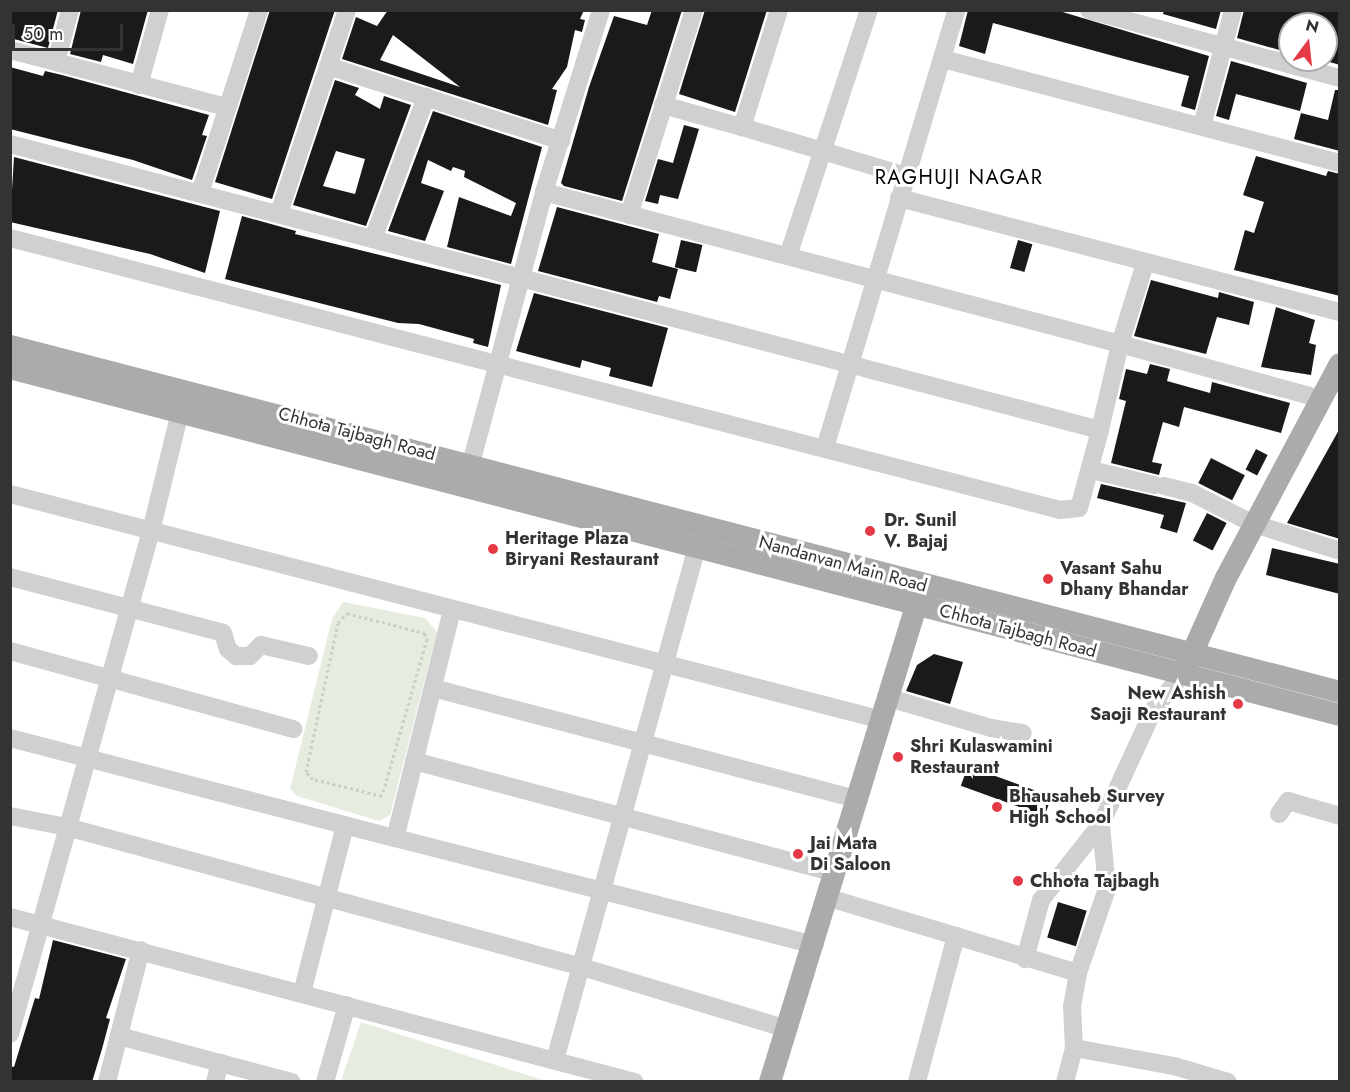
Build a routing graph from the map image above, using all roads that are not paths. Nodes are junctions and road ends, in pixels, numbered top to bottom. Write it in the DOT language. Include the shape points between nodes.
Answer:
graph roads {
  1 [pos="70,10"];
  2 [pos="160,10"];
  3 [pos="259,10"];
  4 [pos="347,10"];
  5 [pos="601,10"];
  6 [pos="694,10"];
  7 [pos="779,10"];
  8 [pos="869,10"];
  9 [pos="956,10"];
  10 [pos="1089,10"];
  11 [pos="1233,10"];
  12 [pos="1223,47"];
  13 [pos="10,50"];
  14 [pos="942,59"];
  15 [pos="56,62"];
  16 [pos="328,66"];
  17 [pos="1340,78"];
  18 [pos="139,85"];
  19 [pos="426,97"];
  20 [pos="663,105"];
  21 [pos="226,107"];
  22 [pos="1202,126"];
  23 [pos="742,127"];
  24 [pos="561,141"];
  25 [pos="10,144"];
  26 [pos="820,151"];
  27 [pos="1340,163"];
  28 [pos="906,176"];
  29 [pos="544,192"];
  30 [pos="200,193"];
  31 [pos="899,198"];
  32 [pos="279,213"];
  33 [pos="629,215"];
  34 [pos="10,238"];
  35 [pos="374,239"];
  36 [pos="788,256"];
  37 [pos="1145,263"];
  38 [pos="521,279"];
  39 [pos="874,281"];
  40 [pos="1340,312"];
  41 [pos="1120,344"];
  42 [pos="10,346"];
  43 [pos="497,363"];
  44 [pos="849,364"];
  45 [pos="1340,364"];
  46 [pos="10,368"];
  47 [pos="185,390"];
  48 [pos="1321,399"];
  49 [pos="180,412"];
  50 [pos="1100,430"];
  51 [pos="825,448"];
  52 [pos="1090,470"];
  53 [pos="468,475"];
  54 [pos="10,494"];
  55 [pos="1254,524"];
  56 [pos="151,531"];
  57 [pos="700,537"];
  58 [pos="1340,551"];
  59 [pos="10,577"];
  60 [pos="920,595"];
  61 [pos="130,608"];
  62 [pos="452,610"];
  63 [pos="10,651"];
  64 [pos="309,656"];
  65 [pos="1187,663"];
  66 [pos="664,666"];
  67 [pos="109,678"];
  68 [pos="433,688"];
  69 [pos="1340,692"];
  70 [pos="889,698"];
  71 [pos="1340,715"];
  72 [pos="882,720"];
  73 [pos="293,729"];
  74 [pos="1023,733"];
  75 [pos="10,738"];
  76 [pos="642,746"];
  77 [pos="85,758"];
  78 [pos="414,761"];
  79 [pos="859,800"];
  80 [pos="1279,814"];
  81 [pos="10,816"];
  82 [pos="1340,816"];
  83 [pos="623,817"];
  84 [pos="1101,824"];
  85 [pos="345,825"];
  86 [pos="67,827"];
  87 [pos="395,838"];
  88 [pos="836,873"];
  89 [pos="602,893"];
  90 [pos="829,898"];
  91 [pos="326,899"];
  92 [pos="10,917"];
  93 [pos="41,924"];
  94 [pos="956,936"];
  95 [pos="815,945"];
  96 [pos="141,950"];
  97 [pos="1025,959"];
  98 [pos="582,967"];
  99 [pos="1078,974"];
  100 [pos="302,993"];
  101 [pos="347,1005"];
  102 [pos="788,1029"];
  103 [pos="10,1034"];
  104 [pos="119,1036"];
  105 [pos="1074,1048"];
  106 [pos="555,1060"];
  107 [pos="220,1063"];
  108 [pos="1172,1074"];
  109 [pos="107,1082"];
  110 [pos="215,1082"];
  111 [pos="292,1082"];
  112 [pos="326,1082"];
  113 [pos="635,1082"];
  114 [pos="770,1082"];
  115 [pos="917,1082"];
  116 [pos="1065,1082"];
  117 [pos="1228,1082"];
  1 -- 15 [label="street"];
  2 -- 18 [label="street"];
  3 -- 21 [label="street"];
  4 -- 16 [label="street"];
  5 -- 24 [label="street"];
  6 -- 20 [label="street"];
  7 -- 23 [label="street"];
  8 -- 26 [label="street"];
  9 -- 14 [label="street"];
  10 -- 12 [label="street"];
  11 -- 12 [label="street"];
  12 -- 17 [label="street"];
  12 -- 22 [label="street"];
  13 -- 15 [label="street"];
  14 -- 22 [label="street"];
  14 -- 28 [label="street"];
  15 -- 18 [label="street"];
  16 -- 19 [label="street"];
  16 -- 32 [label="street"];
  18 -- 21 [label="street"];
  19 -- 24 [label="street"];
  19 -- 35 [label="street"];
  20 -- 23 [label="street"];
  20 -- 33 [label="street"];
  21 -- 30 [label="street"];
  22 -- 27 [label="street"];
  23 -- 26 [label="street"];
  24 -- 29 [label="street"];
  25 -- 30 [label="street"];
  26 -- 28 [label="street"];
  26 -- 36 [label="street"];
  28 -- 31 [label="street"];
  29 -- 33 [label="street"];
  29 -- 38 [label="street"];
  30 -- 32 [label="street"];
  31 -- 37 [label="street"];
  31 -- 39 [label="street"];
  32 -- 35 [label="street"];
  33 -- 36 [label="street"];
  34 -- 43 [label="street"];
  35 -- 38 [label="street"];
  36 -- 39 [label="street"];
  37 -- 40 [label="street"];
  37 -- 41 [label="street"];
  38 -- 43 [label="street"];
  38 -- 44 [label="street"];
  39 -- 41 [label="street"];
  39 -- 44 [label="street"];
  41 -- 48 [label="street"];
  41 -- 50 [label="street"];
  42 -- 47 [label="main road, Chhota Tajbagh Road"];
  43 -- 51 [label="street"];
  43 -- 53 [label="street"];
  44 -- 50 [label="street"];
  44 -- 51 [label="street"];
  45 -- 48 [label="main road"];
  46 -- 49 [label="main road"];
  47 -- 49 [label="street"];
  47 -- 53 [label="main road, Chhota Tajbagh Road"];
  48 -- 55 [label="main road"];
  49 -- 53 [label="main road"];
  49 -- 56 [label="street"];
  50 -- 52 [label="street"];
  51 -- 52 [label="street" via="1070,512 1079,508"];
  52 -- 55 [label="street" via="1192,493"];
  53 -- 57 [label="main road, Chhota Tajbagh Road"];
  54 -- 56 [label="street"];
  55 -- 58 [label="street"];
  55 -- 65 [label="main road"];
  56 -- 61 [label="street"];
  56 -- 62 [label="street"];
  57 -- 60 [label="main road, Nandanvan Main Road"];
  57 -- 66 [label="street"];
  59 -- 61 [label="street"];
  60 -- 65 [label="main road, Nandanvan Main Road"];
  60 -- 70 [label="main road"];
  61 -- 64 [label="street" via="223,633 228,649 236,656 250,656 261,645"];
  61 -- 67 [label="street"];
  62 -- 66 [label="street"];
  62 -- 68 [label="street"];
  63 -- 67 [label="street"];
  65 -- 69 [label="main road"];
  65 -- 71 [label="main road"];
  65 -- 84 [label="street" via="1155,709"];
  66 -- 72 [label="street"];
  66 -- 76 [label="street"];
  67 -- 73 [label="street"];
  67 -- 77 [label="street"];
  68 -- 76 [label="street"];
  68 -- 78 [label="street"];
  70 -- 72 [label="main road"];
  70 -- 74 [label="street" via="991,728"];
  72 -- 79 [label="main road"];
  75 -- 77 [label="street"];
  76 -- 79 [label="street"];
  76 -- 83 [label="street"];
  77 -- 85 [label="street"];
  77 -- 86 [label="street"];
  78 -- 83 [label="street"];
  78 -- 87 [label="street"];
  79 -- 88 [label="main road"];
  80 -- 82 [label="street" via="1288,801"];
  81 -- 86 [label="street"];
  83 -- 88 [label="street"];
  83 -- 89 [label="street"];
  84 -- 97 [label="street" via="1041,900"];
  84 -- 99 [label="street" via="1107,889"];
  85 -- 87 [label="street"];
  85 -- 91 [label="street"];
  86 -- 91 [label="street"];
  86 -- 93 [label="street"];
  87 -- 89 [label="street"];
  88 -- 90 [label="main road"];
  89 -- 95 [label="street"];
  89 -- 98 [label="street"];
  90 -- 94 [label="street"];
  90 -- 95 [label="main road"];
  91 -- 98 [label="street"];
  91 -- 100 [label="street"];
  92 -- 93 [label="street"];
  93 -- 96 [label="street"];
  93 -- 103 [label="street"];
  94 -- 97 [label="street"];
  94 -- 115 [label="street"];
  95 -- 102 [label="main road"];
  96 -- 100 [label="street"];
  96 -- 104 [label="street"];
  97 -- 99 [label="street"];
  98 -- 102 [label="street"];
  98 -- 106 [label="street"];
  99 -- 105 [label="street" via="1072,1006"];
  100 -- 101 [label="street"];
  101 -- 106 [label="street"];
  101 -- 112 [label="street"];
  102 -- 114 [label="main road"];
  104 -- 107 [label="street"];
  104 -- 109 [label="street"];
  105 -- 108 [label="street"];
  105 -- 116 [label="street"];
  106 -- 113 [label="street"];
  107 -- 110 [label="street"];
  107 -- 111 [label="street"];
  108 -- 117 [label="street"];
}
